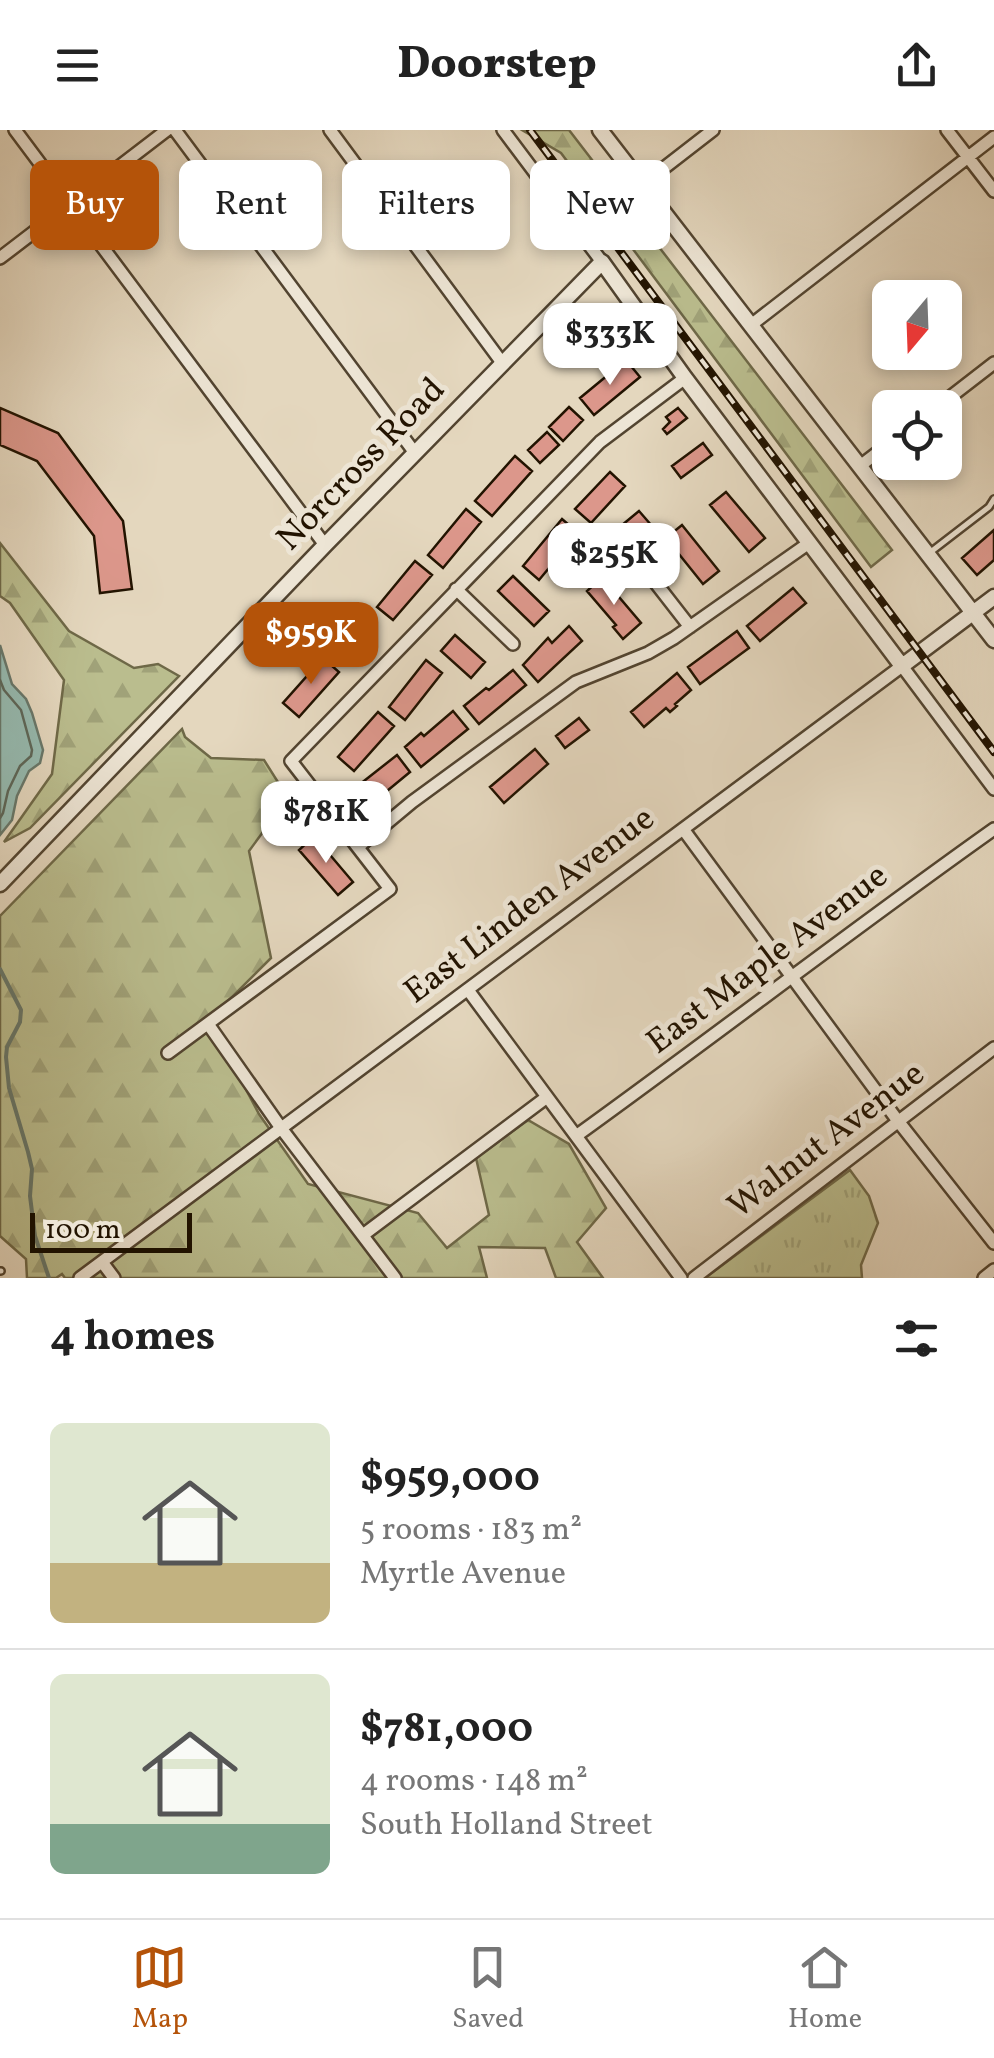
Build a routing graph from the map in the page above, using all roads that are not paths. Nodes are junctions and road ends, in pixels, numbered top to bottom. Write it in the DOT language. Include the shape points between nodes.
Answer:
graph roads {
  1 [pos="15,130"];
  2 [pos="167,130"];
  3 [pos="175,130"];
  4 [pos="330,130"];
  5 [pos="502,130"];
  6 [pos="600,130"];
  7 [pos="714,130"];
  8 [pos="947,130"];
  9 [pos="994,137"];
  10 [pos="968,158"];
  11 [pos="38,160"];
  12 [pos="128,160"];
  13 [pos="623,160"];
  14 [pos="670,164"];
  15 [pos="994,191"];
  16 [pos="670,221"];
  17 [pos="30,235"];
  18 [pos="105,250"];
  19 [pos="0,258"];
  20 [pos="602,262"];
  21 [pos="750,325"];
  22 [pos="994,363"];
  23 [pos="503,364"];
  24 [pos="685,378"];
  25 [pos="959,390"];
  26 [pos="415,453"];
  27 [pos="872,457"];
  28 [pos="860,466"];
  29 [pos="994,499"];
  30 [pos="809,543"];
  31 [pos="325,545"];
  32 [pos="928,554"];
  33 [pos="656,582"];
  34 [pos="456,589"];
  35 [pos="994,597"];
  36 [pos="973,613"];
  37 [pos="690,628"];
  38 [pos="994,640"];
  39 [pos="513,644"];
  40 [pos="902,666"];
  41 [pos="994,789"];
  42 [pos="994,828"];
  43 [pos="683,830"];
  44 [pos="358,847"];
  45 [pos="0,884"];
  46 [pos="792,978"];
  47 [pos="468,990"];
  48 [pos="208,1024"];
  49 [pos="994,1048"];
  50 [pos="168,1053"];
  51 [pos="547,1097"];
  52 [pos="898,1121"];
  53 [pos="280,1128"];
  54 [pos="576,1136"];
  55 [pos="362,1235"];
  56 [pos="994,1243"];
  57 [pos="102,1262"];
  58 [pos="994,1270"];
  59 [pos="80,1278"];
  60 [pos="114,1278"];
  61 [pos="395,1278"];
  62 [pos="681,1278"];
  63 [pos="694,1278"];
  64 [pos="984,1278"];
  1 -- 11 [label="street"];
  2 -- 12 [label="street"];
  3 -- 26 [label="street"];
  4 -- 23 [label="street"];
  5 -- 20 [label="street"];
  6 -- 13 [label="street"];
  7 -- 14 [label="street"];
  8 -- 10 [label="street"];
  9 -- 10 [label="street"];
  10 -- 15 [label="street"];
  10 -- 21 [label="street"];
  16 -- 21 [label="street"];
  17 -- 19 [label="street"];
  18 -- 31 [label="street"];
  20 -- 23 [label="street, Norcross Road"];
  20 -- 24 [label="street"];
  21 -- 28 [label="street"];
  22 -- 25 [label="street"];
  23 -- 26 [label="street, Norcross Road"];
  24 -- 30 [label="street"];
  24 -- 34 [label="street" via="600,442"];
  26 -- 31 [label="street, Norcross Road"];
  27 -- 28 [label="street"];
  28 -- 32 [label="street"];
  29 -- 32 [label="lane"];
  30 -- 37 [label="street"];
  30 -- 40 [label="street"];
  31 -- 45 [label="street, Norcross Road"];
  32 -- 36 [label="street"];
  33 -- 37 [label="street"];
  34 -- 39 [label="street"];
  34 -- 44 [label="street" via="291,760"];
  35 -- 36 [label="street, East Linden Avenue"];
  36 -- 38 [label="street"];
  36 -- 40 [label="street, East Linden Avenue"];
  37 -- 44 [label="street" via="648,654 576,682"];
  40 -- 41 [label="street"];
  40 -- 43 [label="street, East Linden Avenue"];
  42 -- 46 [label="street, East Maple Avenue"];
  43 -- 46 [label="street"];
  43 -- 47 [label="street, East Linden Avenue"];
  44 -- 48 [label="street" via="390,889"];
  46 -- 52 [label="street"];
  46 -- 54 [label="street, East Maple Avenue"];
  47 -- 51 [label="street"];
  47 -- 53 [label="street, East Linden Avenue"];
  48 -- 50 [label="street"];
  48 -- 53 [label="street"];
  49 -- 52 [label="street, Walnut Avenue"];
  51 -- 54 [label="street"];
  51 -- 55 [label="street"];
  52 -- 56 [label="street"];
  52 -- 63 [label="street, Walnut Avenue"];
  53 -- 55 [label="street"];
  53 -- 57 [label="street, East Linden Avenue"];
  54 -- 62 [label="street"];
  55 -- 61 [label="street"];
  57 -- 59 [label="street, East Linden Avenue"];
  57 -- 60 [label="street"];
  58 -- 64 [label="street"];
}
